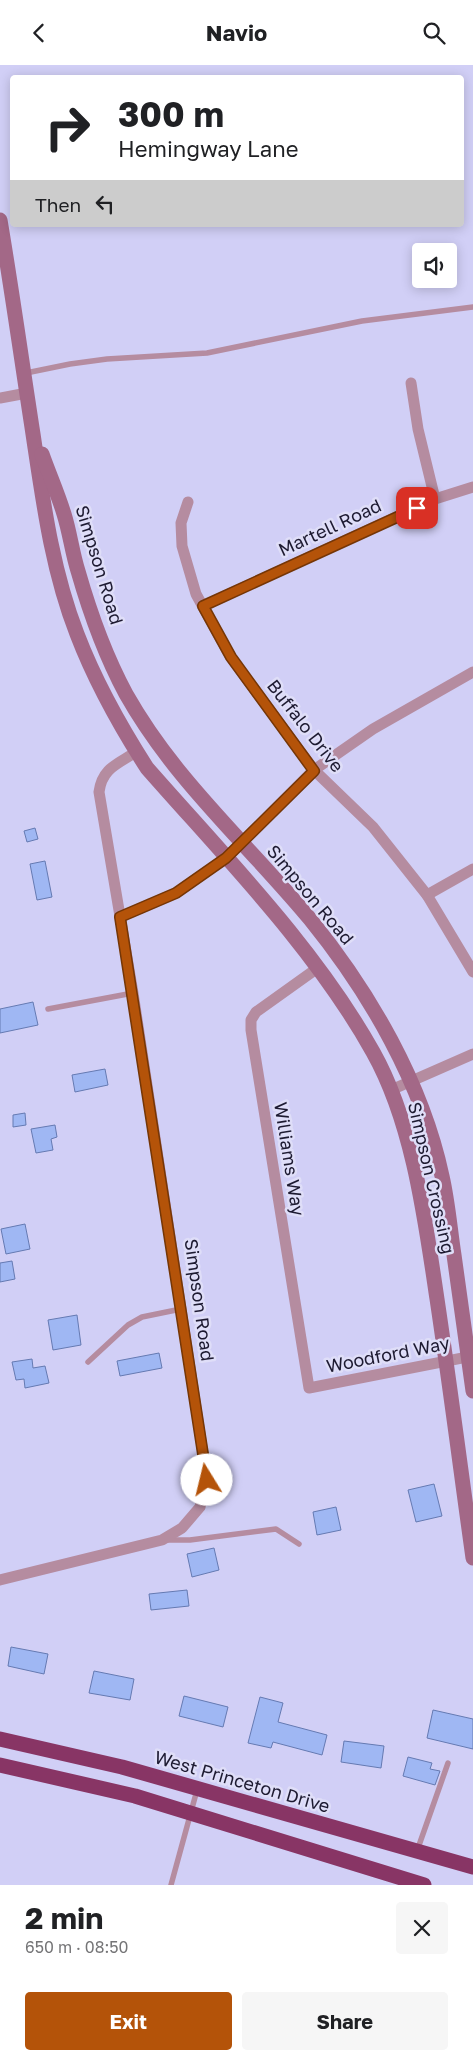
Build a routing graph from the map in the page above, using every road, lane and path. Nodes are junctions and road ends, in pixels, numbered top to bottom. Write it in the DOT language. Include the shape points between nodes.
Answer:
graph roads {
  1 [pos="0,220"];
  2 [pos="473,307"];
  3 [pos="23,374"];
  4 [pos="411,383"];
  5 [pos="26,393"];
  6 [pos="0,398"];
  7 [pos="32,427"];
  8 [pos="473,487"];
  9 [pos="435,499"];
  10 [pos="188,502"];
  11 [pos="203,606"];
  12 [pos="473,672"];
  13 [pos="136,752"];
  14 [pos="314,771"];
  15 [pos="241,843"];
  16 [pos="226,858"];
  17 [pos="473,869"];
  18 [pos="427,895"];
  19 [pos="120,917"];
  20 [pos="319,967"];
  21 [pos="473,972"];
  22 [pos="133,993"];
  23 [pos="48,1009"];
  24 [pos="473,1054"];
  25 [pos="410,1081"];
  26 [pos="391,1090"];
  27 [pos="181,1309"];
  28 [pos="471,1357"];
  29 [pos="88,1362"];
  30 [pos="446,1362"];
  31 [pos="308,1388"];
  32 [pos="473,1391"];
  33 [pos="162,1541"];
  34 [pos="299,1544"];
  35 [pos="473,1558"];
  36 [pos="0,1580"];
  37 [pos="0,1739"];
  38 [pos="448,1763"];
  39 [pos="0,1765"];
  40 [pos="197,1787"];
  41 [pos="191,1814"];
  42 [pos="417,1851"];
  43 [pos="473,1867"];
  44 [pos="171,1885"];
  45 [pos="424,1885"];
  1 -- 3 [label="street, Simpson Road"];
  2 -- 3 [label="lane" via="362,321 207,353 107,359"];
  3 -- 5 [label="street, Simpson Road"];
  4 -- 9 [label="street" via="419,437"];
  5 -- 6 [label="street"];
  5 -- 7 [label="street, Simpson Road"];
  7 -- 13 [label="street, Simpson Road" via="47,526 76,633"];
  7 -- 15 [label="street, Simpson Road" via="64,513 88,605 110,661 163,752"];
  8 -- 9 [label="street, Martell Road"];
  9 -- 11 [label="street, Martell Road"];
  10 -- 11 [label="street, Buffalo Drive" via="182,523 182,546 196,594"];
  11 -- 14 [label="street, Buffalo Drive" via="231,657"];
  12 -- 14 [label="street" via="373,729"];
  13 -- 16 [label="street, Simpson Road"];
  13 -- 19 [label="street, Simpson Road" via="106,771 100,781 99,792"];
  14 -- 15 [label="street"];
  14 -- 18 [label="street, Buffalo Drive" via="373,827"];
  15 -- 16 [label="street"];
  15 -- 25 [label="street, Simpson Road" via="340,958 373,1010"];
  16 -- 19 [label="street" via="176,893"];
  16 -- 20 [label="street, Simpson Crossing"];
  17 -- 18 [label="street"];
  18 -- 21 [label="street, Buffalo Drive"];
  19 -- 22 [label="street, Simpson Road"];
  20 -- 26 [label="street, Simpson Crossing" via="373,1052"];
  20 -- 31 [label="street, Williams Way" via="256,1012 250,1030"];
  22 -- 23 [label="lane"];
  22 -- 27 [label="street, Simpson Road"];
  24 -- 25 [label="street"];
  25 -- 26 [label="street"];
  25 -- 28 [label="street, Simpson Road" via="442,1176"];
  26 -- 30 [label="street, Simpson Crossing" via="407,1141 428,1236"];
  27 -- 29 [label="lane" via="142,1317 128,1325"];
  27 -- 33 [label="street, Simpson Road" via="207,1480 200,1507 182,1528"];
  28 -- 30 [label="street, Woodford Way"];
  28 -- 32 [label="street, Simpson Road"];
  30 -- 31 [label="street, Woodford Way"];
  30 -- 35 [label="street, Simpson Crossing"];
  33 -- 34 [label="lane" via="276,1529"];
  33 -- 36 [label="street, Simpson Road"];
  37 -- 40 [label="highway, West Princeton Drive"];
  38 -- 42 [label="lane"];
  39 -- 41 [label="highway" via="135,1796"];
  40 -- 41 [label="lane"];
  40 -- 42 [label="highway, West Princeton Drive"];
  41 -- 44 [label="lane"];
  41 -- 45 [label="highway"];
  42 -- 43 [label="highway, West Princeton Drive"];
}
